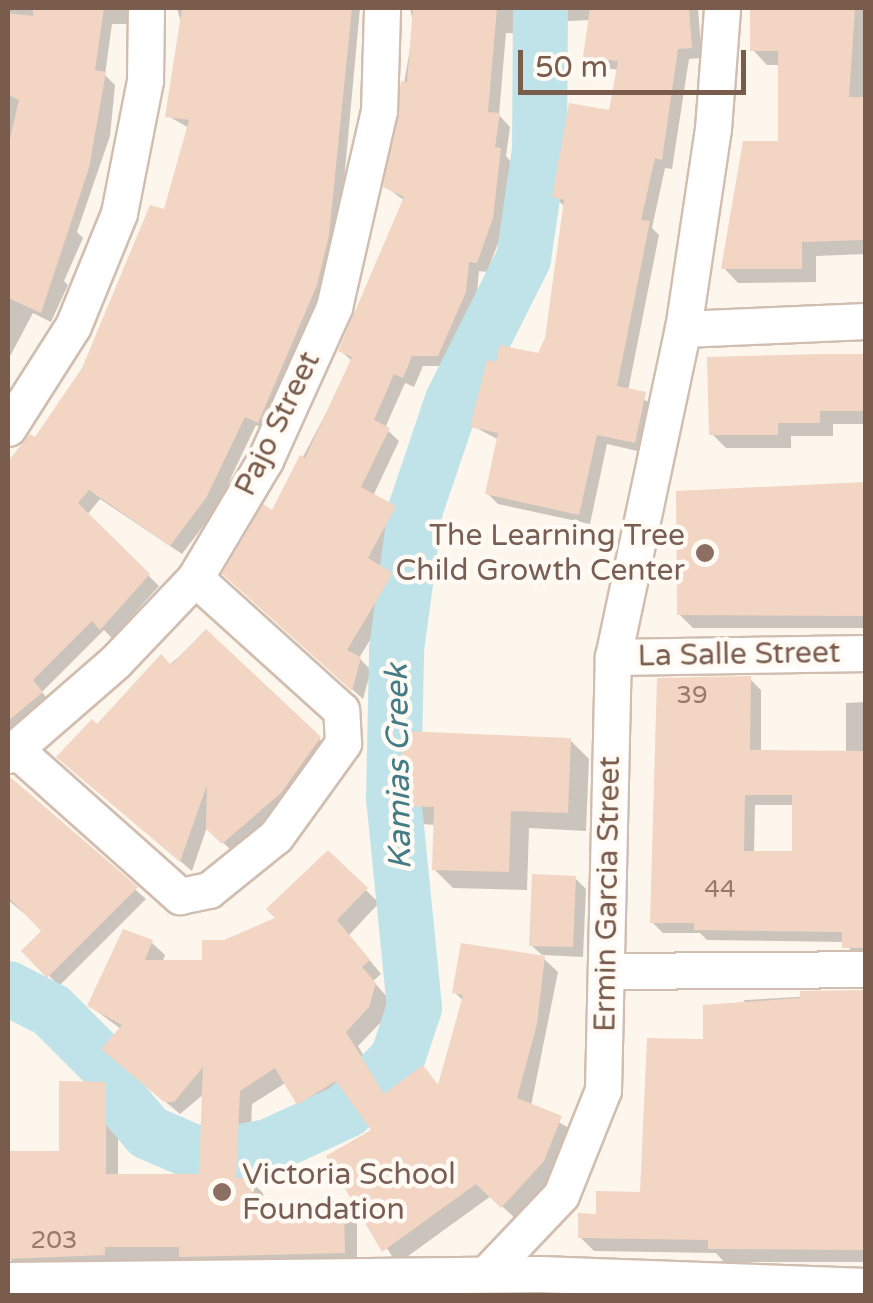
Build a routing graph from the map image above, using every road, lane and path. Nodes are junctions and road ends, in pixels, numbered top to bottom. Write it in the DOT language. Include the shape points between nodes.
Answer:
graph roads {
  1 [pos="146,8"];
  2 [pos="382,8"];
  3 [pos="722,8"];
  4 [pos="866,321"];
  5 [pos="683,329"];
  6 [pos="8,428"];
  7 [pos="195,578"];
  8 [pos="866,654"];
  9 [pos="613,657"];
  10 [pos="12,752"];
  11 [pos="866,969"];
  12 [pos="606,971"];
  13 [pos="486,1274"];
  14 [pos="8,1280"];
  15 [pos="866,1286"];
  16 [pos="815,1291"];
  1 -- 6 [label="street" via="145,80 118,213 73,326"];
  2 -- 7 [label="street, Pajo Street" via="379,111 334,307 265,460"];
  3 -- 5 [label="street, Ermin Garcia Street"];
  4 -- 5 [label="street"];
  5 -- 9 [label="street, Ermin Garcia Street"];
  7 -- 10 [label="street, Pajo Street" via="116,661"];
  7 -- 10 [label="street" via="341,710 342,743 276,836 209,890 180,896"];
  8 -- 9 [label="street, La Salle Street"];
  9 -- 12 [label="street, Ermin Garcia Street"];
  11 -- 12 [label="street"];
  12 -- 13 [label="street, Ermin Garcia Street" via="603,1090 576,1164 540,1221"];
  13 -- 14 [label="street"];
  13 -- 16 [label="street"];
  15 -- 16 [label="street"];
}
